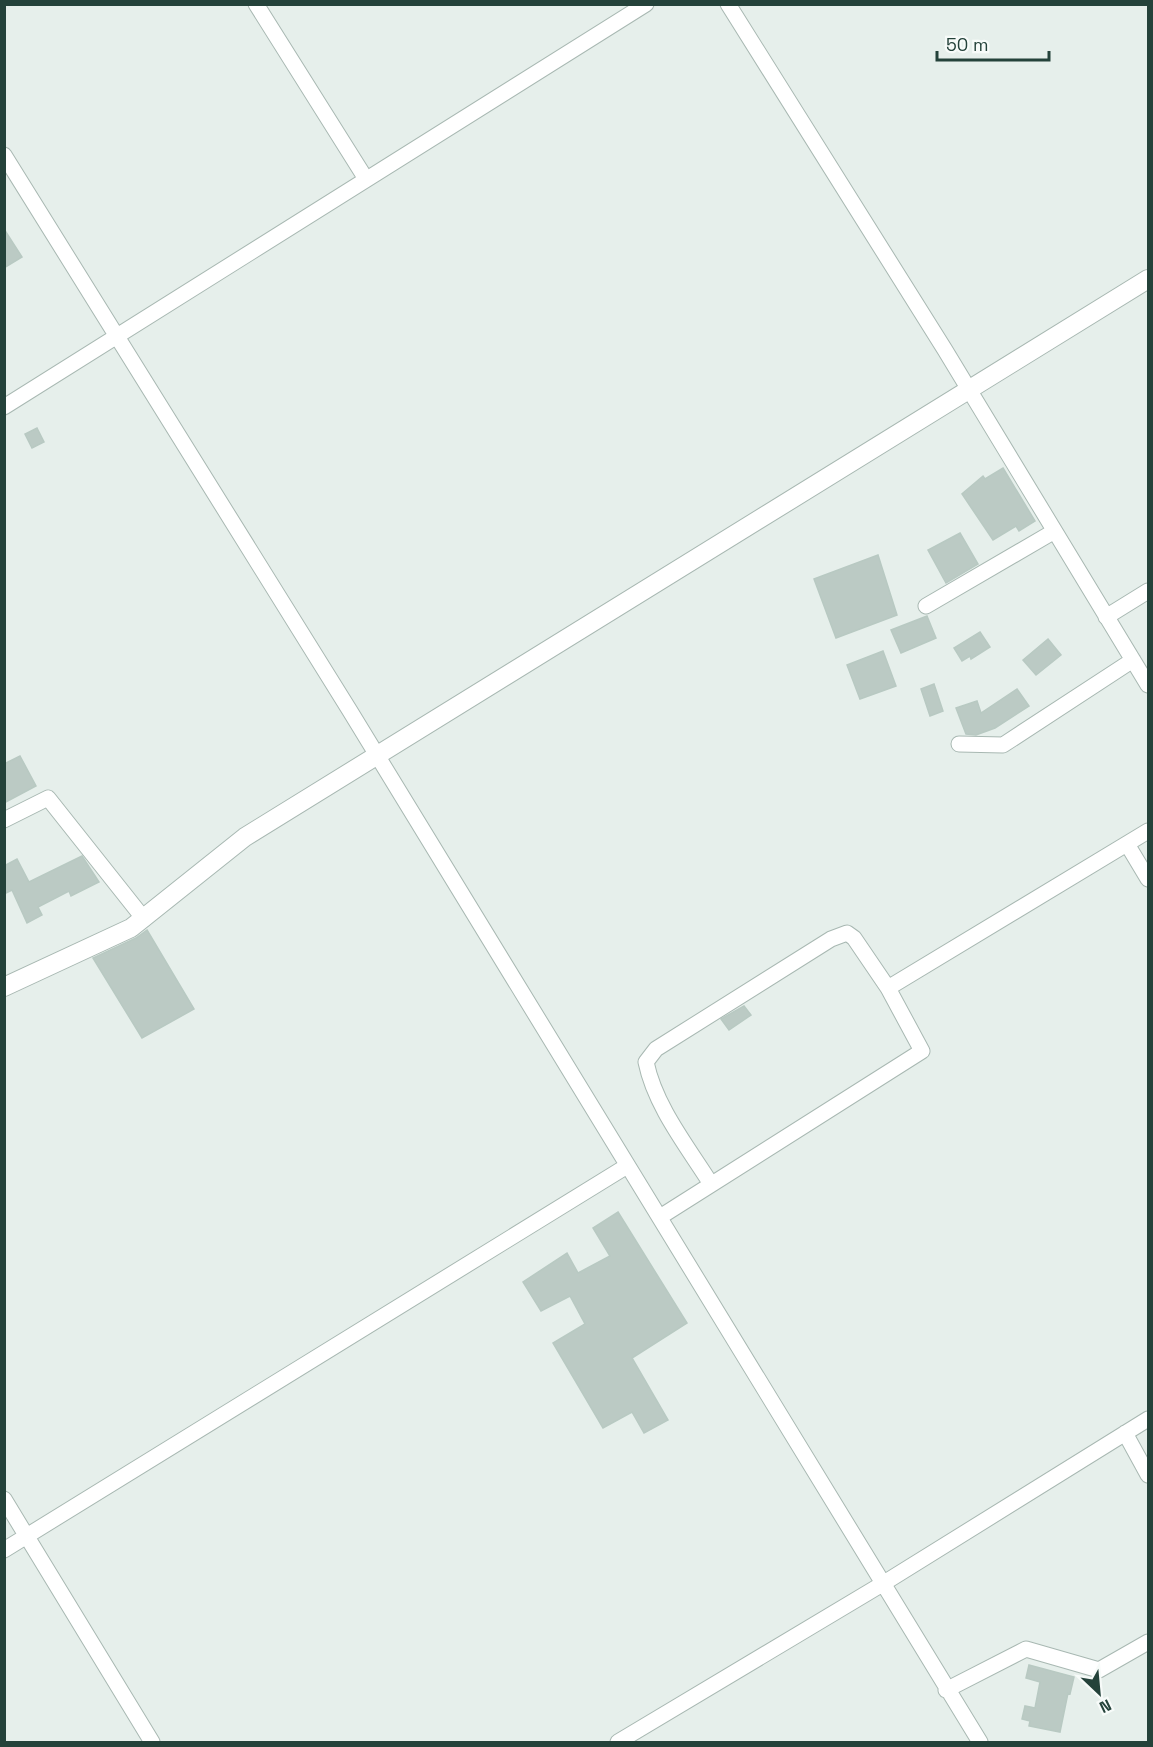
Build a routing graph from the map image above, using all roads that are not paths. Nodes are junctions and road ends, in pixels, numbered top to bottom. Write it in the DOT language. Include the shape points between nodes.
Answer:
graph roads {
  1 [pos="256,4"];
  2 [pos="646,4"];
  3 [pos="728,4"];
  4 [pos="4,155"];
  5 [pos="366,179"];
  6 [pos="1149,279"];
  7 [pos="117,338"];
  8 [pos="968,392"];
  9 [pos="4,407"];
  10 [pos="1053,532"];
  11 [pos="1149,591"];
  12 [pos="926,606"];
  13 [pos="1106,617"];
  14 [pos="1133,660"];
  15 [pos="1149,685"];
  16 [pos="959,744"];
  17 [pos="376,756"];
  18 [pos="4,820"];
  19 [pos="1149,831"];
  20 [pos="1127,844"];
  21 [pos="1149,879"];
  22 [pos="144,919"];
  23 [pos="4,987"];
  24 [pos="888,988"];
  25 [pos="627,1166"];
  26 [pos="711,1184"];
  27 [pos="660,1216"];
  28 [pos="1149,1419"];
  29 [pos="1125,1432"];
  30 [pos="1149,1475"];
  31 [pos="4,1499"];
  32 [pos="27,1535"];
  33 [pos="4,1550"];
  34 [pos="884,1583"];
  35 [pos="1149,1642"];
  36 [pos="946,1690"];
  37 [pos="152,1743"];
  38 [pos="618,1743"];
  39 [pos="981,1743"];
  1 -- 5 [label="street"];
  2 -- 5 [label="street"];
  3 -- 8 [label="street"];
  4 -- 7 [label="street"];
  5 -- 7 [label="street"];
  6 -- 8 [label="street"];
  7 -- 9 [label="street"];
  7 -- 17 [label="street"];
  8 -- 10 [label="street"];
  8 -- 17 [label="street"];
  10 -- 12 [label="street"];
  10 -- 13 [label="street"];
  11 -- 13 [label="street"];
  13 -- 14 [label="street"];
  14 -- 15 [label="street"];
  14 -- 16 [label="street" via="1003,745"];
  17 -- 22 [label="street" via="245,837"];
  17 -- 25 [label="street"];
  18 -- 22 [label="street" via="48,798"];
  19 -- 20 [label="street"];
  20 -- 21 [label="street"];
  20 -- 24 [label="street"];
  22 -- 23 [label="street" via="110,939"];
  24 -- 26 [label="street" via="922,1051"];
  24 -- 26 [label="street" via="854,938 840,934 656,1049 646,1062 650,1079"];
  25 -- 27 [label="street"];
  25 -- 32 [label="street"];
  26 -- 27 [label="street"];
  27 -- 34 [label="street"];
  28 -- 29 [label="street"];
  29 -- 30 [label="street"];
  29 -- 34 [label="street"];
  31 -- 32 [label="street"];
  32 -- 33 [label="street"];
  32 -- 37 [label="street"];
  34 -- 36 [label="street"];
  34 -- 38 [label="street"];
  35 -- 36 [label="street" via="1099,1670 1026,1649"];
  36 -- 39 [label="street"];
}
